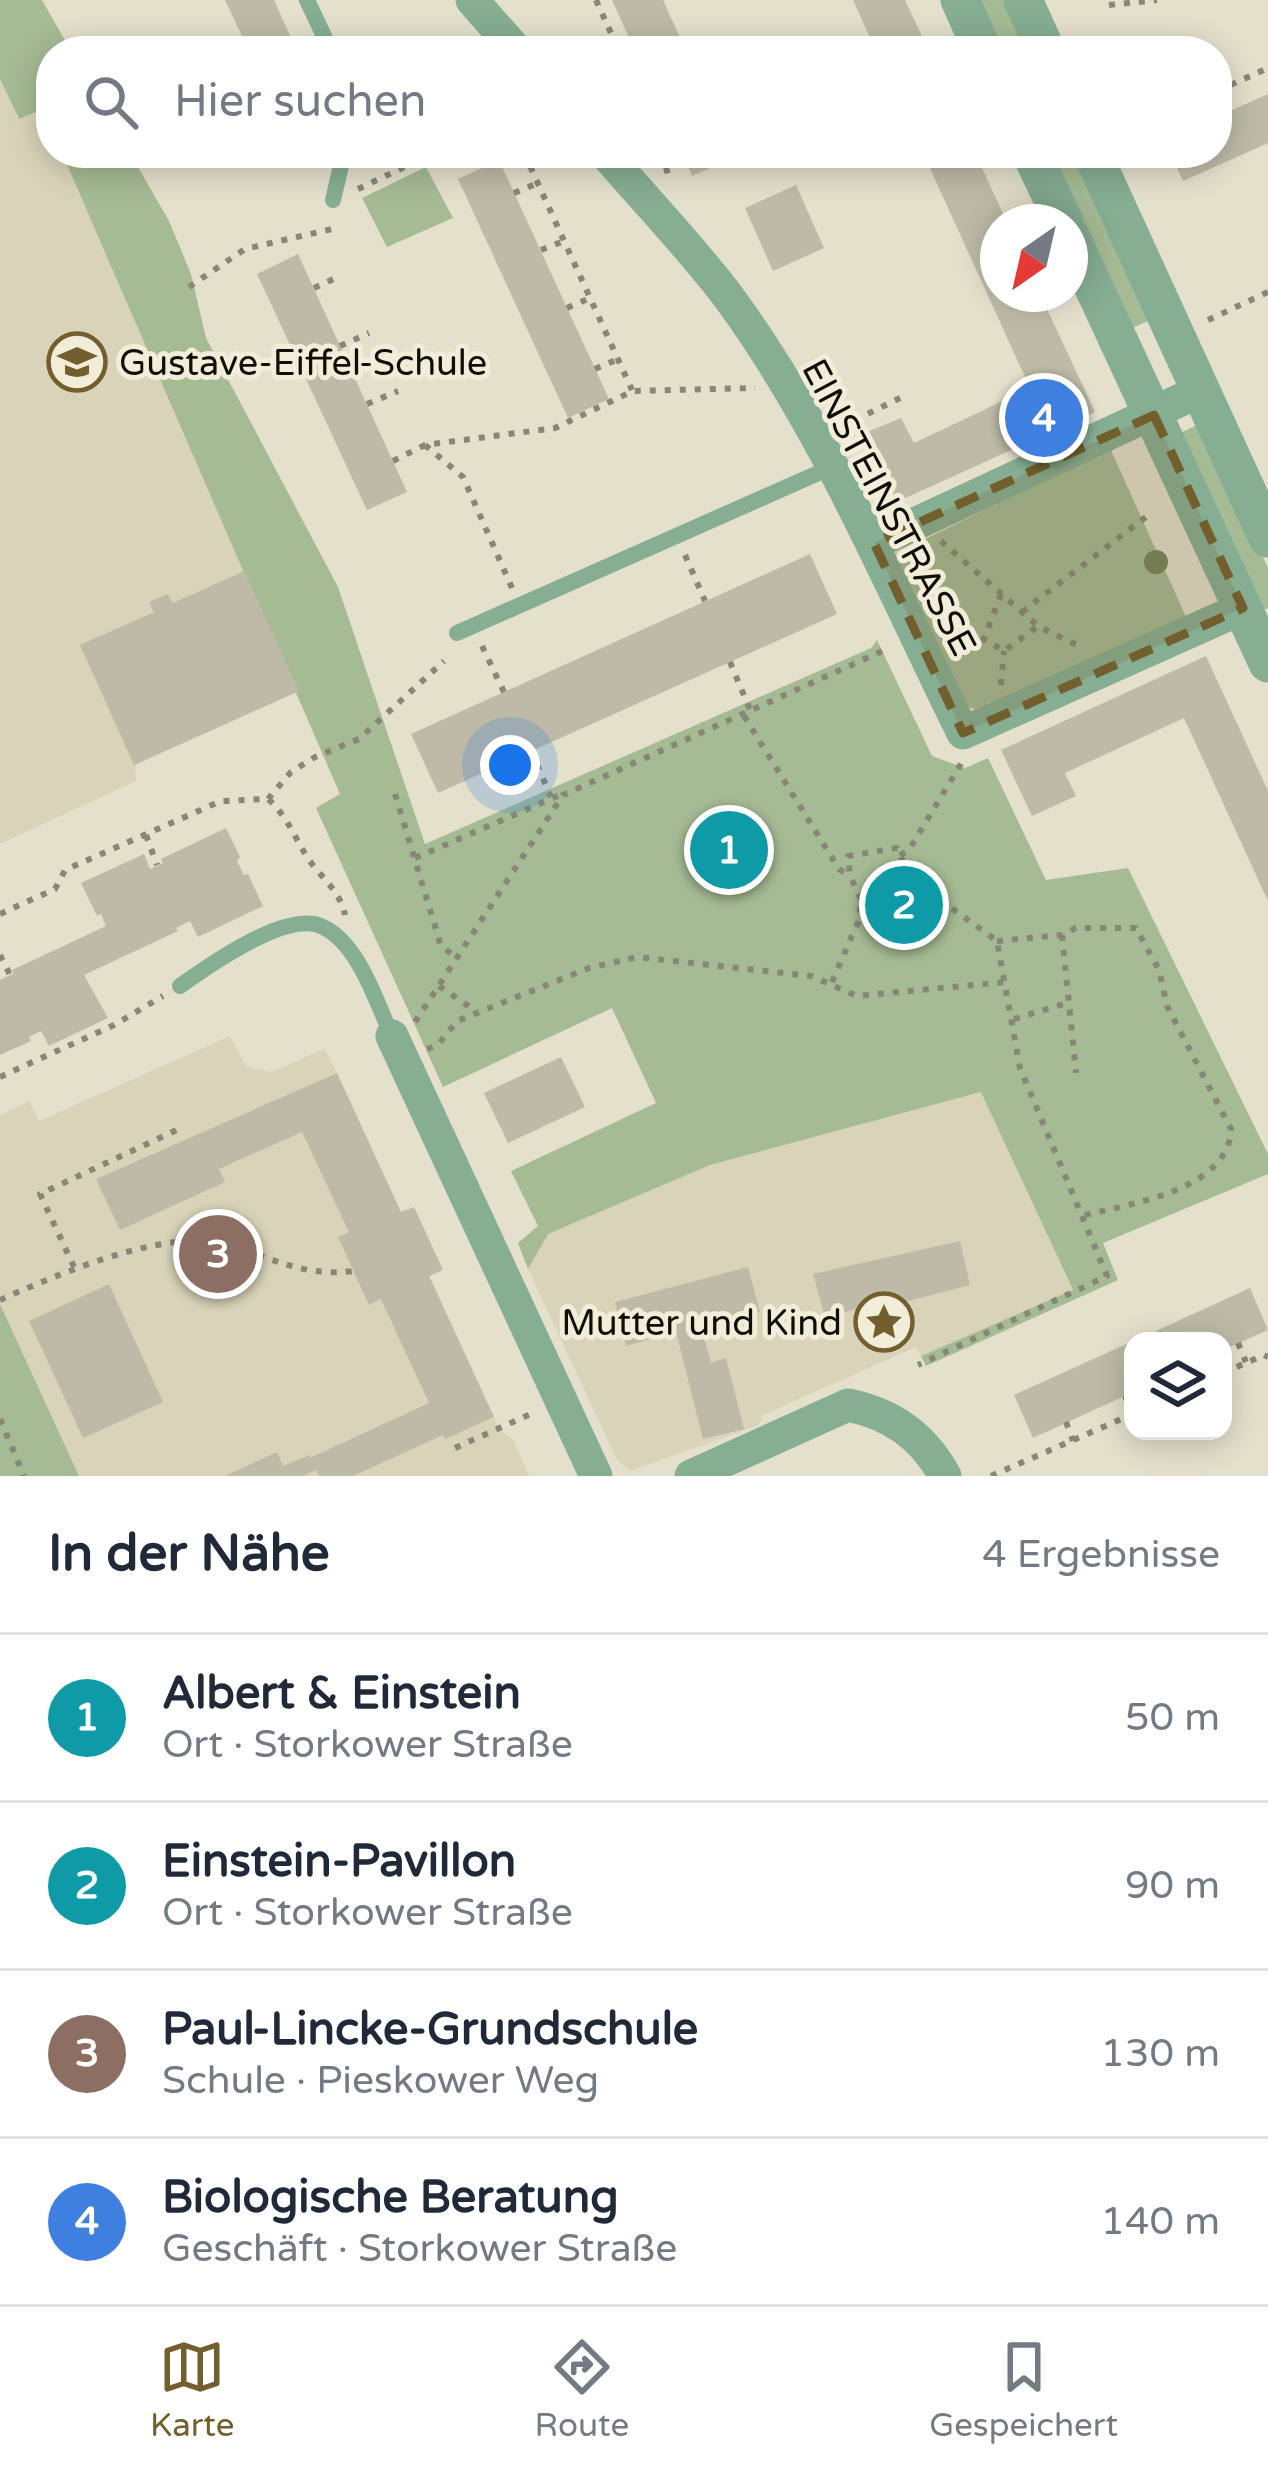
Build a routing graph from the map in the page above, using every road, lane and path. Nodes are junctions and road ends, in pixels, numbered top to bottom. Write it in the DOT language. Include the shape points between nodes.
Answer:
graph roads {
  1 [pos="307,0"];
  2 [pos="472,0"];
  3 [pos="596,0"];
  4 [pos="960,0"];
  5 [pos="1023,0"];
  6 [pos="1157,0"];
  7 [pos="1109,5"];
  8 [pos="324,36"];
  9 [pos="504,36"];
  10 [pos="612,36"];
  11 [pos="976,36"];
  12 [pos="1039,36"];
  13 [pos="1268,68"];
  14 [pos="1232,84"];
  15 [pos="340,168"];
  16 [pos="402,168"];
  17 [pos="531,168"];
  18 [pos="617,168"];
  19 [pos="1038,168"];
  20 [pos="1099,168"];
  21 [pos="538,183"];
  22 [pos="514,193"];
  23 [pos="333,200"];
  24 [pos="1055,204"];
  25 [pos="332,229"];
  26 [pos="564,241"];
  27 [pos="541,250"];
  28 [pos="1088,275"];
  29 [pos="340,276"];
  30 [pos="189,286"];
  31 [pos="314,288"];
  32 [pos="1268,292"];
  33 [pos="590,298"];
  34 [pos="567,308"];
  35 [pos="1208,320"];
  36 [pos="369,333"];
  37 [pos="340,346"];
  38 [pos="618,358"];
  39 [pos="595,369"];
  40 [pos="762,388"];
  41 [pos="398,391"];
  42 [pos="633,391"];
  43 [pos="1200,391"];
  44 [pos="908,394"];
  45 [pos="368,404"];
  46 [pos="1154,416"];
  47 [pos="837,428"];
  48 [pos="425,445"];
  49 [pos="393,461"];
  50 [pos="832,466"];
  51 [pos="1151,513"];
  52 [pos="923,521"];
  53 [pos="1268,538"];
  54 [pos="874,543"];
  55 [pos="684,552"];
  56 [pos="1001,594"];
  57 [pos="705,601"];
  58 [pos="521,608"];
  59 [pos="1243,608"];
  60 [pos="1022,612"];
  61 [pos="1038,626"];
  62 [pos="457,633"];
  63 [pos="915,636"];
  64 [pos="482,646"];
  65 [pos="444,661"];
  66 [pos="730,662"];
  67 [pos="1268,663"];
  68 [pos="1108,668"];
  69 [pos="504,692"];
  70 [pos="748,714"];
  71 [pos="963,746"];
  72 [pos="531,751"];
  73 [pos="395,794"];
  74 [pos="563,795"];
  75 [pos="551,797"];
  76 [pos="268,799"];
  77 [pos="146,835"];
  78 [pos="900,855"];
  79 [pos="415,858"];
  80 [pos="157,865"];
  81 [pos="850,876"];
  82 [pos="910,878"];
  83 [pos="861,899"];
  84 [pos="0,914"];
  85 [pos="1062,935"];
  86 [pos="997,941"];
  87 [pos="342,942"];
  88 [pos="0,956"];
  89 [pos="458,958"];
  90 [pos="10,975"];
  91 [pos="832,982"];
  92 [pos="1005,982"];
  93 [pos="180,986"];
  94 [pos="439,986"];
  95 [pos="1067,1004"];
  96 [pos="477,1012"];
  97 [pos="1014,1018"];
  98 [pos="406,1044"];
  99 [pos="1076,1073"];
  100 [pos="0,1077"];
  101 [pos="181,1128"];
  102 [pos="1082,1216"];
  103 [pos="74,1267"];
  104 [pos="353,1271"];
  105 [pos="0,1300"];
  106 [pos="1238,1343"];
  107 [pos="1267,1355"];
  108 [pos="1246,1363"];
  109 [pos="918,1365"];
  110 [pos="1232,1369"];
  111 [pos="561,1401"];
  112 [pos="1124,1418"];
  113 [pos="0,1419"];
  114 [pos="1066,1422"];
  115 [pos="1073,1441"];
  116 [pos="455,1448"];
  117 [pos="21,1475"];
  118 [pos="596,1476"];
  119 [pos="691,1476"];
  120 [pos="945,1476"];
  121 [pos="991,1476"];
  1 -- 8 [label="lane"];
  2 -- 9 [label="street"];
  3 -- 10 [label="path"];
  4 -- 11 [label="street"];
  5 -- 12 [label="street"];
  6 -- 7 [label="path"];
  13 -- 14 [label="path"];
  15 -- 23 [label="lane"];
  16 -- 23 [label="path"];
  17 -- 21 [label="path"];
  18 -- 50 [label="street, EINSTEINSTRASSE" via="729,297"];
  19 -- 24 [label="street"];
  20 -- 43 [label="street"];
  21 -- 22 [label="path"];
  21 -- 26 [label="path"];
  25 -- 30 [label="path" via="245,249"];
  26 -- 27 [label="path"];
  26 -- 33 [label="path"];
  28 -- 46 [label="street"];
  29 -- 31 [label="path"];
  32 -- 35 [label="path"];
  33 -- 34 [label="path"];
  33 -- 38 [label="path"];
  36 -- 37 [label="path"];
  38 -- 39 [label="path"];
  38 -- 42 [label="path"];
  40 -- 42 [label="path"];
  41 -- 45 [label="path"];
  42 -- 48 [label="path" via="555,428"];
  43 -- 46 [label="street"];
  43 -- 53 [label="street"];
  44 -- 47 [label="path"];
  46 -- 52 [label="street"];
  46 -- 59 [label="street"];
  48 -- 49 [label="path"];
  48 -- 58 [label="path" via="463,477"];
  50 -- 54 [label="street, EINSTEINSTRASSE"];
  50 -- 58 [label="lane"];
  51 -- 60 [label="path"];
  52 -- 54 [label="street"];
  52 -- 56 [label="path"];
  54 -- 63 [label="street, EINSTEINSTRASSE"];
  55 -- 57 [label="path"];
  56 -- 60 [label="path"];
  56 -- 61 [label="path" via="984,639 1004,651"];
  58 -- 62 [label="lane"];
  59 -- 67 [label="street"];
  59 -- 68 [label="street"];
  60 -- 61 [label="path"];
  61 -- 68 [label="path" via="1102,656"];
  63 -- 70 [label="path"];
  63 -- 71 [label="street, EINSTEINSTRASSE"];
  64 -- 69 [label="path"];
  65 -- 76 [label="path" via="358,739 291,772"];
  66 -- 70 [label="path"];
  68 -- 71 [label="street"];
  70 -- 74 [label="path"];
  70 -- 81 [label="path"];
  71 -- 78 [label="path"];
  72 -- 75 [label="path"];
  73 -- 79 [label="path"];
  74 -- 75 [label="path"];
  74 -- 89 [label="path"];
  75 -- 79 [label="path"];
  76 -- 77 [label="path" via="221,801"];
  76 -- 87 [label="path" via="342,900"];
  77 -- 80 [label="path"];
  77 -- 84 [label="path" via="65,870 55,889"];
  78 -- 81 [label="path" via="897,848 848,856"];
  78 -- 82 [label="path"];
  79 -- 89 [label="path" via="441,946"];
  81 -- 83 [label="path"];
  82 -- 83 [label="path"];
  82 -- 86 [label="path"];
  83 -- 91 [label="path"];
  85 -- 86 [label="path"];
  85 -- 95 [label="path"];
  85 -- 102 [label="path" via="1136,928 1159,970 1166,1006 1231,1129 1222,1160 1190,1184"];
  86 -- 92 [label="path"];
  87 -- 93 [label="lane" via="314,924 282,928 229,950"];
  87 -- 98 [label="lane"];
  88 -- 90 [label="path"];
  89 -- 94 [label="path"];
  91 -- 92 [label="path" via="857,996"];
  91 -- 96 [label="path" via="637,958"];
  92 -- 97 [label="path"];
  93 -- 100 [label="path"];
  94 -- 96 [label="path"];
  94 -- 98 [label="path"];
  95 -- 97 [label="path"];
  95 -- 99 [label="path"];
  96 -- 98 [label="path" via="457,1021 438,1045"];
  97 -- 102 [label="path" via="1020,1068"];
  98 -- 111 [label="street"];
  101 -- 103 [label="path" via="40,1194"];
  102 -- 109 [label="path" via="1107,1276"];
  103 -- 104 [label="path" via="212,1242 322,1275"];
  103 -- 105 [label="path"];
  106 -- 108 [label="path"];
  107 -- 108 [label="path"];
  108 -- 110 [label="path"];
  111 -- 116 [label="path"];
  111 -- 118 [label="street"];
  112 -- 115 [label="path"];
  113 -- 117 [label="path"];
  114 -- 115 [label="path"];
  115 -- 121 [label="path"];
  119 -- 120 [label="street" via="848,1405 914,1434"];
}
